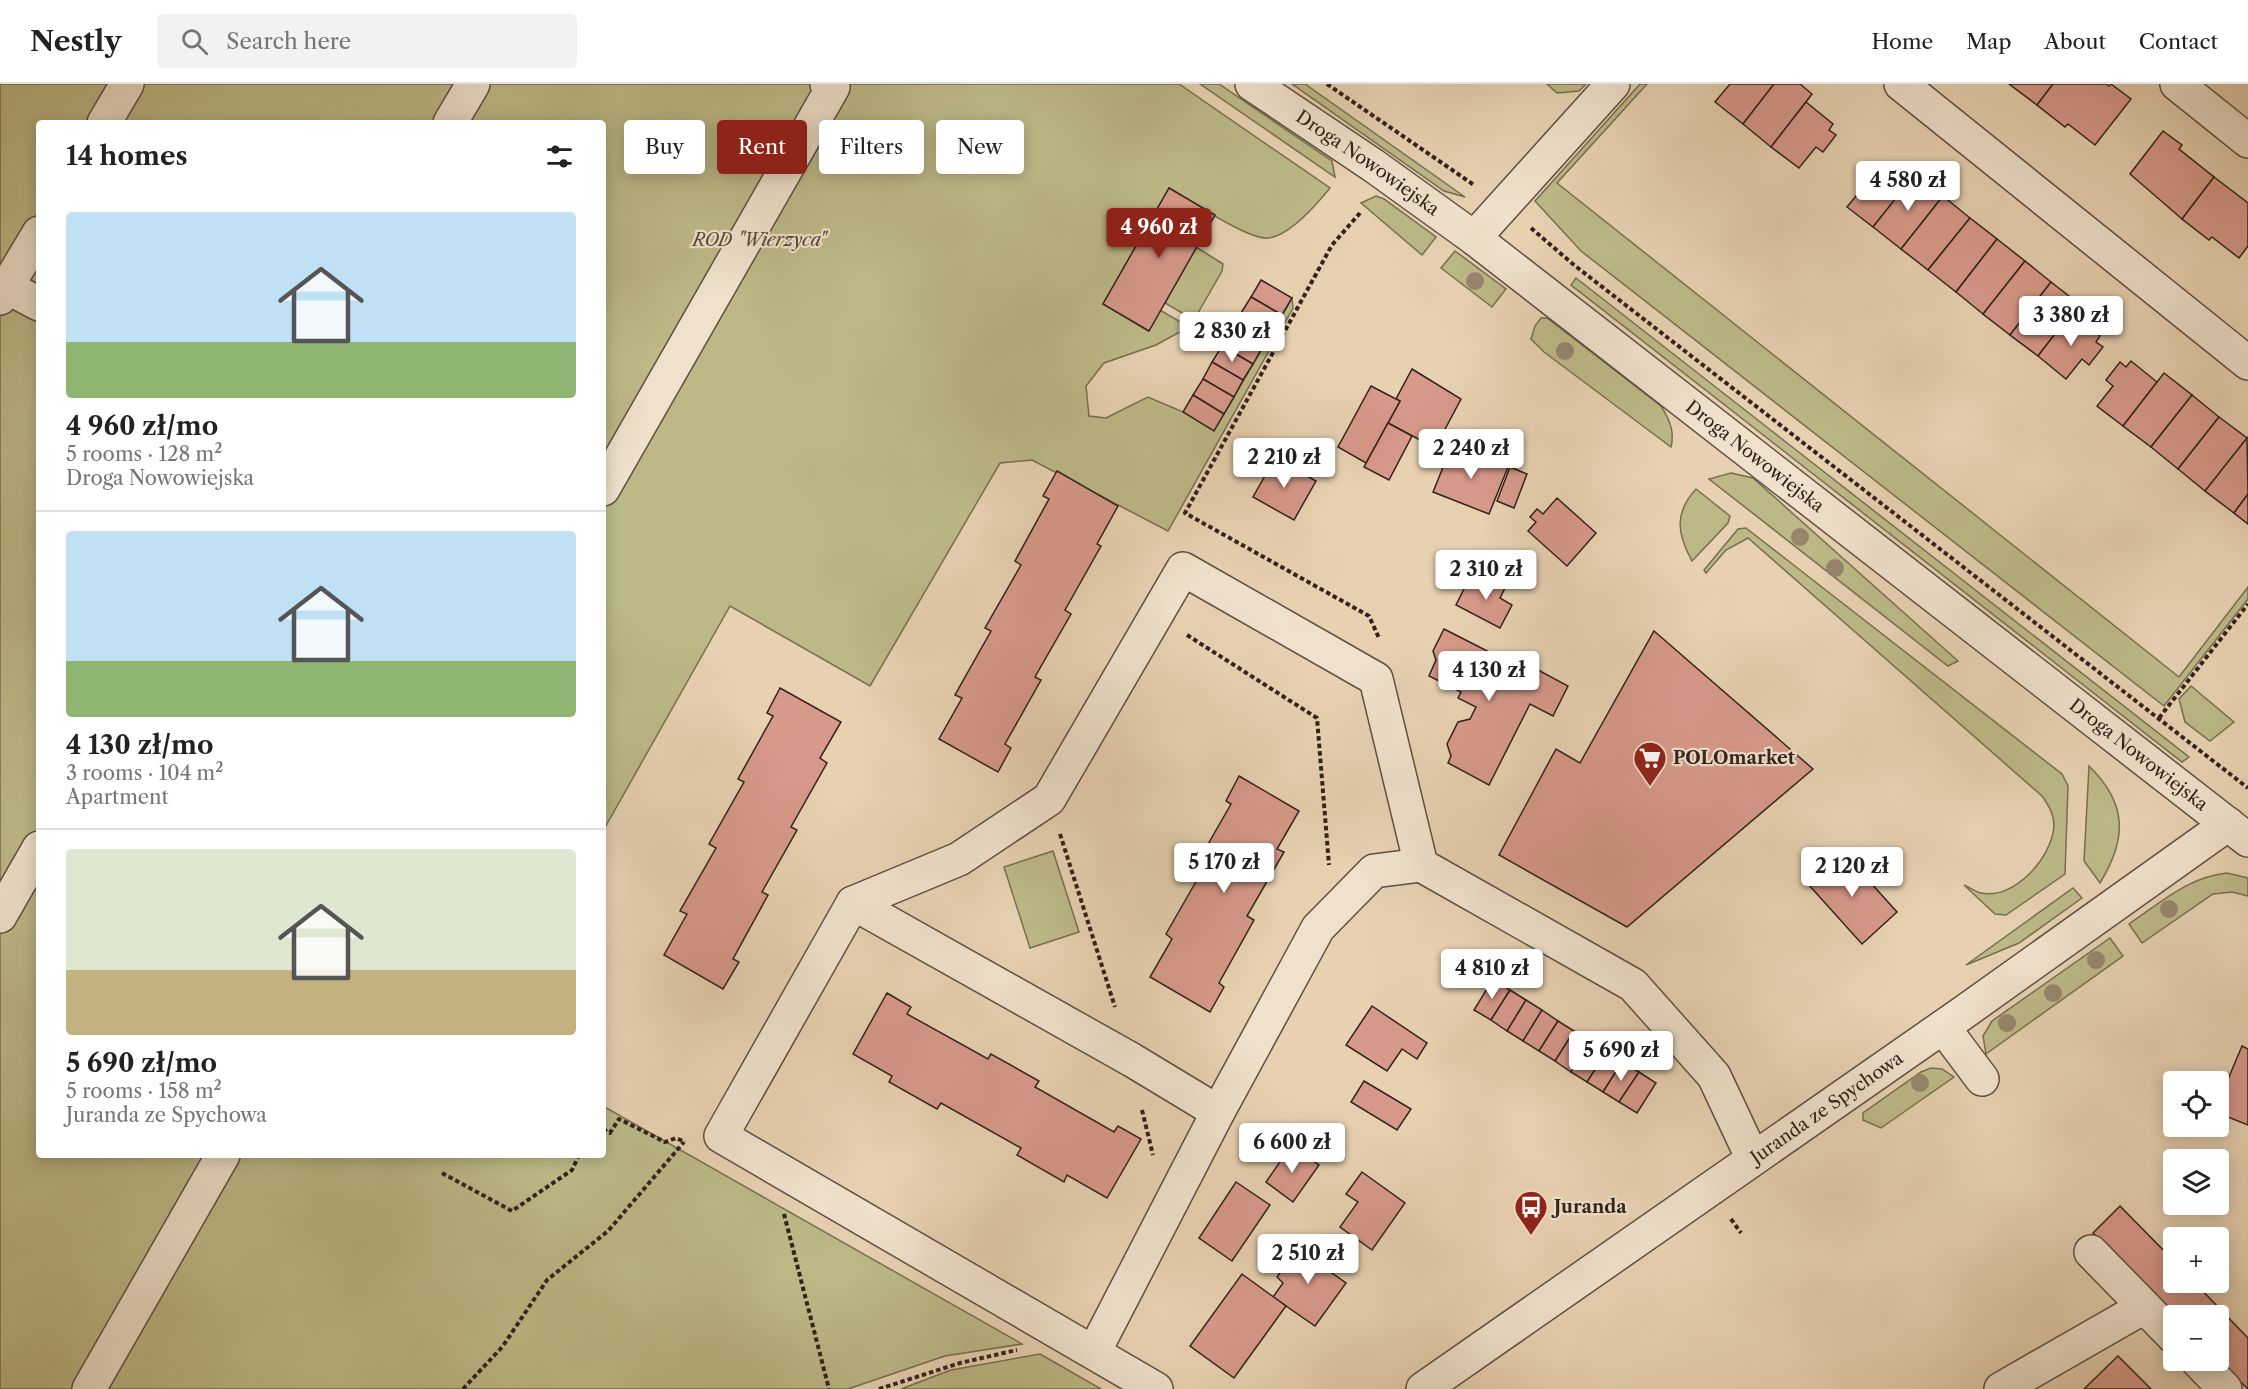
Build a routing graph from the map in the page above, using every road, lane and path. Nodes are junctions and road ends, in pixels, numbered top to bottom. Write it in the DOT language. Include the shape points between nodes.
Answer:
graph roads {
  1 [pos="127,84"];
  2 [pos="472,84"];
  3 [pos="827,84"];
  4 [pos="1252,84"];
  5 [pos="1327,84"];
  6 [pos="1613,84"];
  7 [pos="1901,84"];
  8 [pos="2177,84"];
  9 [pos="106,120"];
  10 [pos="452,120"];
  11 [pos="2248,141"];
  12 [pos="1478,188"];
  13 [pos="1360,213"];
  14 [pos="1527,224"];
  15 [pos="36,238"];
  16 [pos="1474,238"];
  17 [pos="3,292"];
  18 [pos="36,303"];
  19 [pos="2248,363"];
  20 [pos="606,484"];
  21 [pos="1185,513"];
  22 [pos="2248,604"];
  23 [pos="1156,616"];
  24 [pos="2159,718"];
  25 [pos="2248,788"];
  26 [pos="2238,832"];
  27 [pos="36,853"];
  28 [pos="1421,866"];
  29 [pos="1330,868"];
  30 [pos="853,903"];
  31 [pos="0,916"];
  32 [pos="1943,1027"];
  33 [pos="1982,1079"];
  34 [pos="1218,1112"];
  35 [pos="606,1131"];
  36 [pos="221,1158"];
  37 [pos="578,1158"];
  38 [pos="1754,1159"];
  39 [pos="442,1173"];
  40 [pos="782,1208"];
  41 [pos="2091,1252"];
  42 [pos="2144,1307"];
  43 [pos="2163,1326"];
  44 [pos="1029,1348"];
  45 [pos="1094,1352"];
  46 [pos="2208,1371"];
  47 [pos="89,1389"];
  48 [pos="463,1389"];
  49 [pos="829,1389"];
  50 [pos="879,1389"];
  51 [pos="1156,1389"];
  52 [pos="1423,1389"];
  53 [pos="2001,1389"];
  54 [pos="2225,1389"];
  1 -- 9 [label="street"];
  2 -- 10 [label="street"];
  3 -- 20 [label="street" via="832,87"];
  4 -- 16 [label="street, Droga Nowowiejska"];
  5 -- 12 [label="path"];
  6 -- 16 [label="street"];
  7 -- 19 [label="street"];
  8 -- 11 [label="street"];
  13 -- 21 [label="path" via="1332,245"];
  14 -- 24 [label="path"];
  15 -- 17 [label="street"];
  16 -- 26 [label="street, Droga Nowowiejska"];
  17 -- 18 [label="street"];
  22 -- 24 [label="path"];
  23 -- 28 [label="street" via="1183,569 1376,679"];
  23 -- 29 [label="path" via="1317,718"];
  23 -- 30 [label="street" via="1049,799 959,859"];
  24 -- 25 [label="path"];
  26 -- 32 [label="street, Juranda ze Spychowa"];
  27 -- 31 [label="street"];
  28 -- 34 [label="street" via="1374,871 1318,928"];
  28 -- 38 [label="street" via="1633,985 1714,1076"];
  30 -- 34 [label="street"];
  30 -- 45 [label="street" via="721,1136"];
  32 -- 33 [label="street"];
  32 -- 38 [label="street, Juranda ze Spychowa"];
  34 -- 45 [label="street"];
  35 -- 48 [label="path" via="610,1133 619,1119 665,1142 676,1138 684,1142 608,1231 548,1280 503,1346"];
  36 -- 47 [label="street"];
  37 -- 39 [label="path" via="572,1170 512,1211"];
  38 -- 52 [label="street, Juranda ze Spychowa"];
  40 -- 49 [label="path"];
  41 -- 42 [label="street"];
  42 -- 43 [label="street"];
  42 -- 53 [label="street"];
  44 -- 50 [label="path" via="960,1363"];
  45 -- 51 [label="street"];
  46 -- 54 [label="street"];
}
